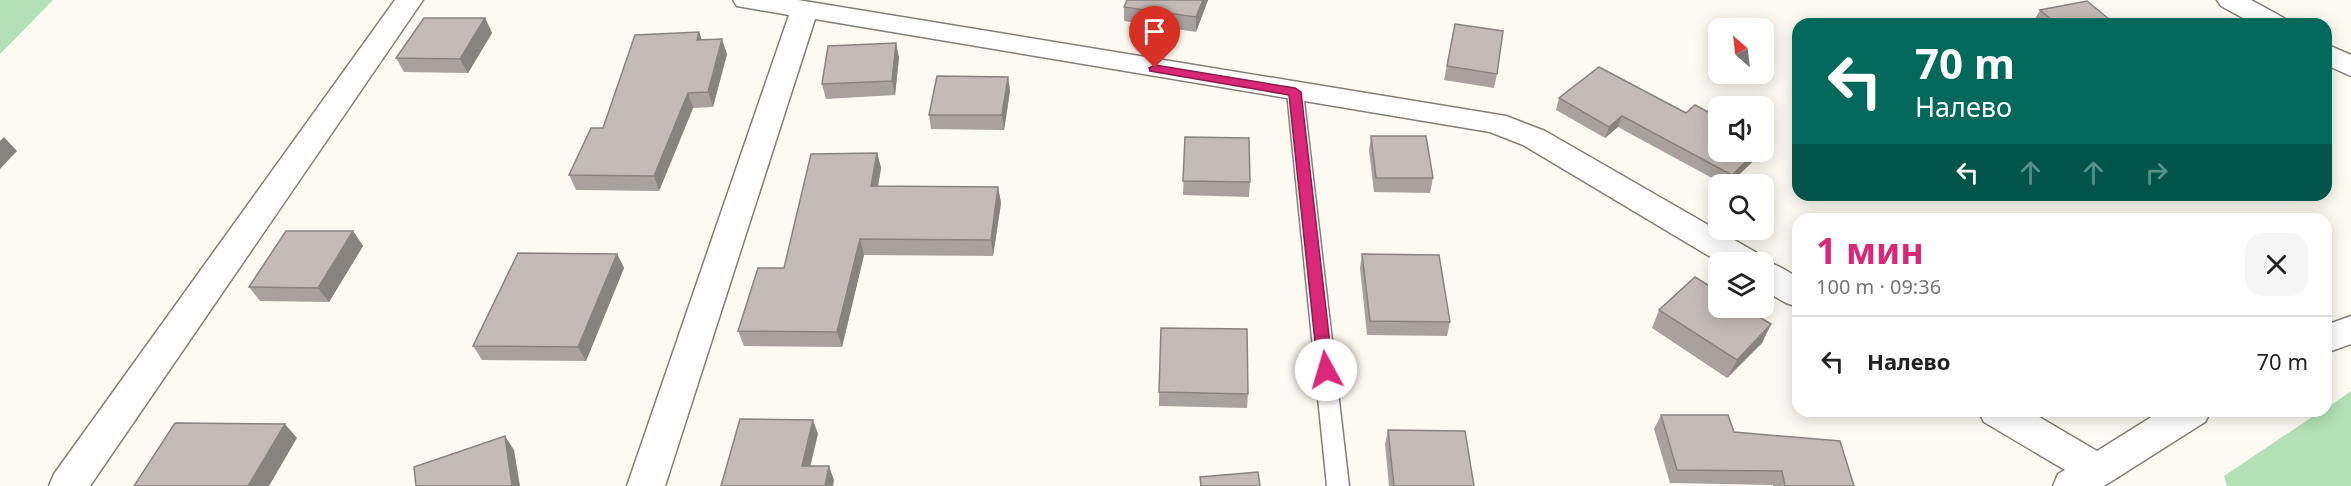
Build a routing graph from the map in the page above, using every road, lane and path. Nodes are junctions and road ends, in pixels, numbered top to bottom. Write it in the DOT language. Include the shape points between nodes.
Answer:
graph roads {
  1 [pos="409,0"];
  2 [pos="747,0"];
  3 [pos="2231,0"];
  4 [pos="804,10"];
  5 [pos="2263,18"];
  6 [pos="2332,56"];
  7 [pos="2351,67"];
  8 [pos="1295,92"];
  9 [pos="1727,252"];
  10 [pos="1774,280"];
  11 [pos="1792,290"];
  12 [pos="2351,330"];
  13 [pos="2332,337"];
  14 [pos="2005,417"];
  15 [pos="2182,417"];
  16 [pos="2085,478"];
  17 [pos="68,486"];
  18 [pos="646,486"];
  19 [pos="1338,486"];
  1 -- 17 [label="street"];
  2 -- 4 [label="street"];
  3 -- 5 [label="street"];
  4 -- 8 [label="street"];
  4 -- 18 [label="street"];
  6 -- 7 [label="street"];
  8 -- 9 [label="street" via="1495,123 1534,138"];
  8 -- 19 [label="lane"];
  10 -- 11 [label="street"];
  12 -- 13 [label="street"];
  14 -- 16 [label="street"];
  15 -- 16 [label="street"];
}
